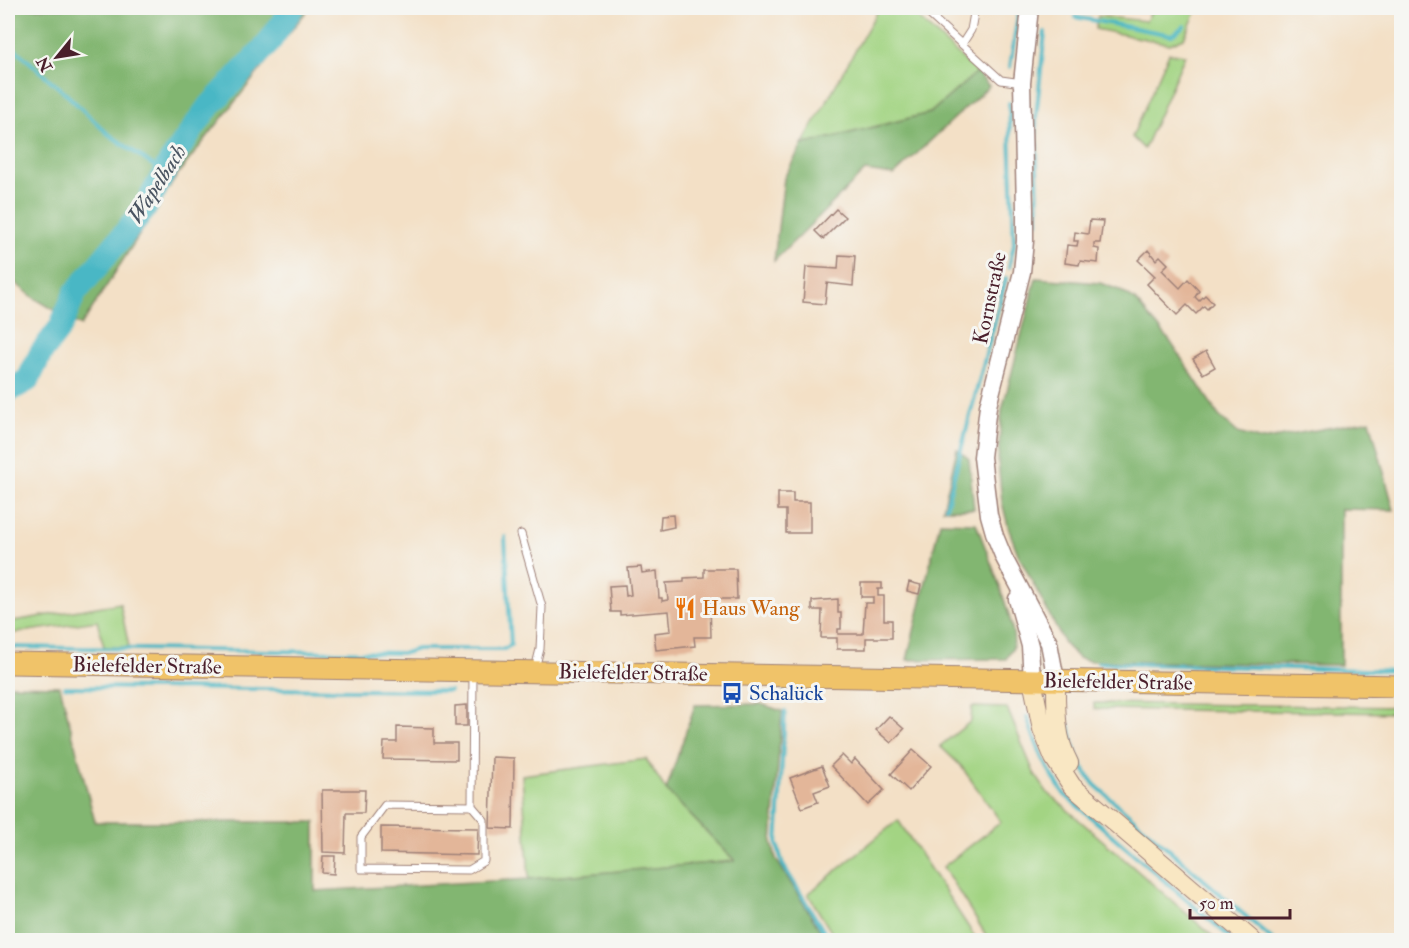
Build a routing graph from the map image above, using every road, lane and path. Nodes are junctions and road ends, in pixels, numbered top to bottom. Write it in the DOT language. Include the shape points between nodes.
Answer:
graph roads {
  1 [pos="922,8"];
  2 [pos="975,8"];
  3 [pos="1030,8"];
  4 [pos="962,44"];
  5 [pos="1022,83"];
  6 [pos="521,534"];
  7 [pos="1004,558"];
  8 [pos="8,663"];
  9 [pos="473,670"];
  10 [pos="534,671"];
  11 [pos="1032,680"];
  12 [pos="1056,680"];
  13 [pos="1401,686"];
  14 [pos="472,806"];
  15 [pos="1123,829"];
  16 [pos="1252,940"];
  1 -- 4 [label="lane"];
  2 -- 4 [label="lane" via="971,30"];
  3 -- 5 [label="street, Kornstraße"];
  4 -- 5 [label="lane" via="1001,80"];
  5 -- 7 [label="street, Kornstraße" via="1022,272 987,416 982,457"];
  6 -- 10 [label="lane" via="542,607 540,649"];
  7 -- 11 [label="street, Kornstraße" via="1030,646"];
  7 -- 12 [label="street, Kornstraße" via="1049,643"];
  8 -- 9 [label="main road, Bielefelder Straße"];
  9 -- 10 [label="main road, Bielefelder Straße"];
  9 -- 14 [label="lane"];
  10 -- 11 [label="main road, Bielefelder Straße"];
  11 -- 12 [label="main road, Bielefelder Straße"];
  11 -- 15 [label="main road" via="1042,729 1054,758 1072,786"];
  12 -- 13 [label="main road, Bielefelder Straße"];
  12 -- 15 [label="main road" via="1056,726 1064,753 1078,782"];
  14 -- 14 [label="lane" via="385,805 361,837 361,869 469,870 484,861 484,820"];
  15 -- 16 [label="main road"];
}
